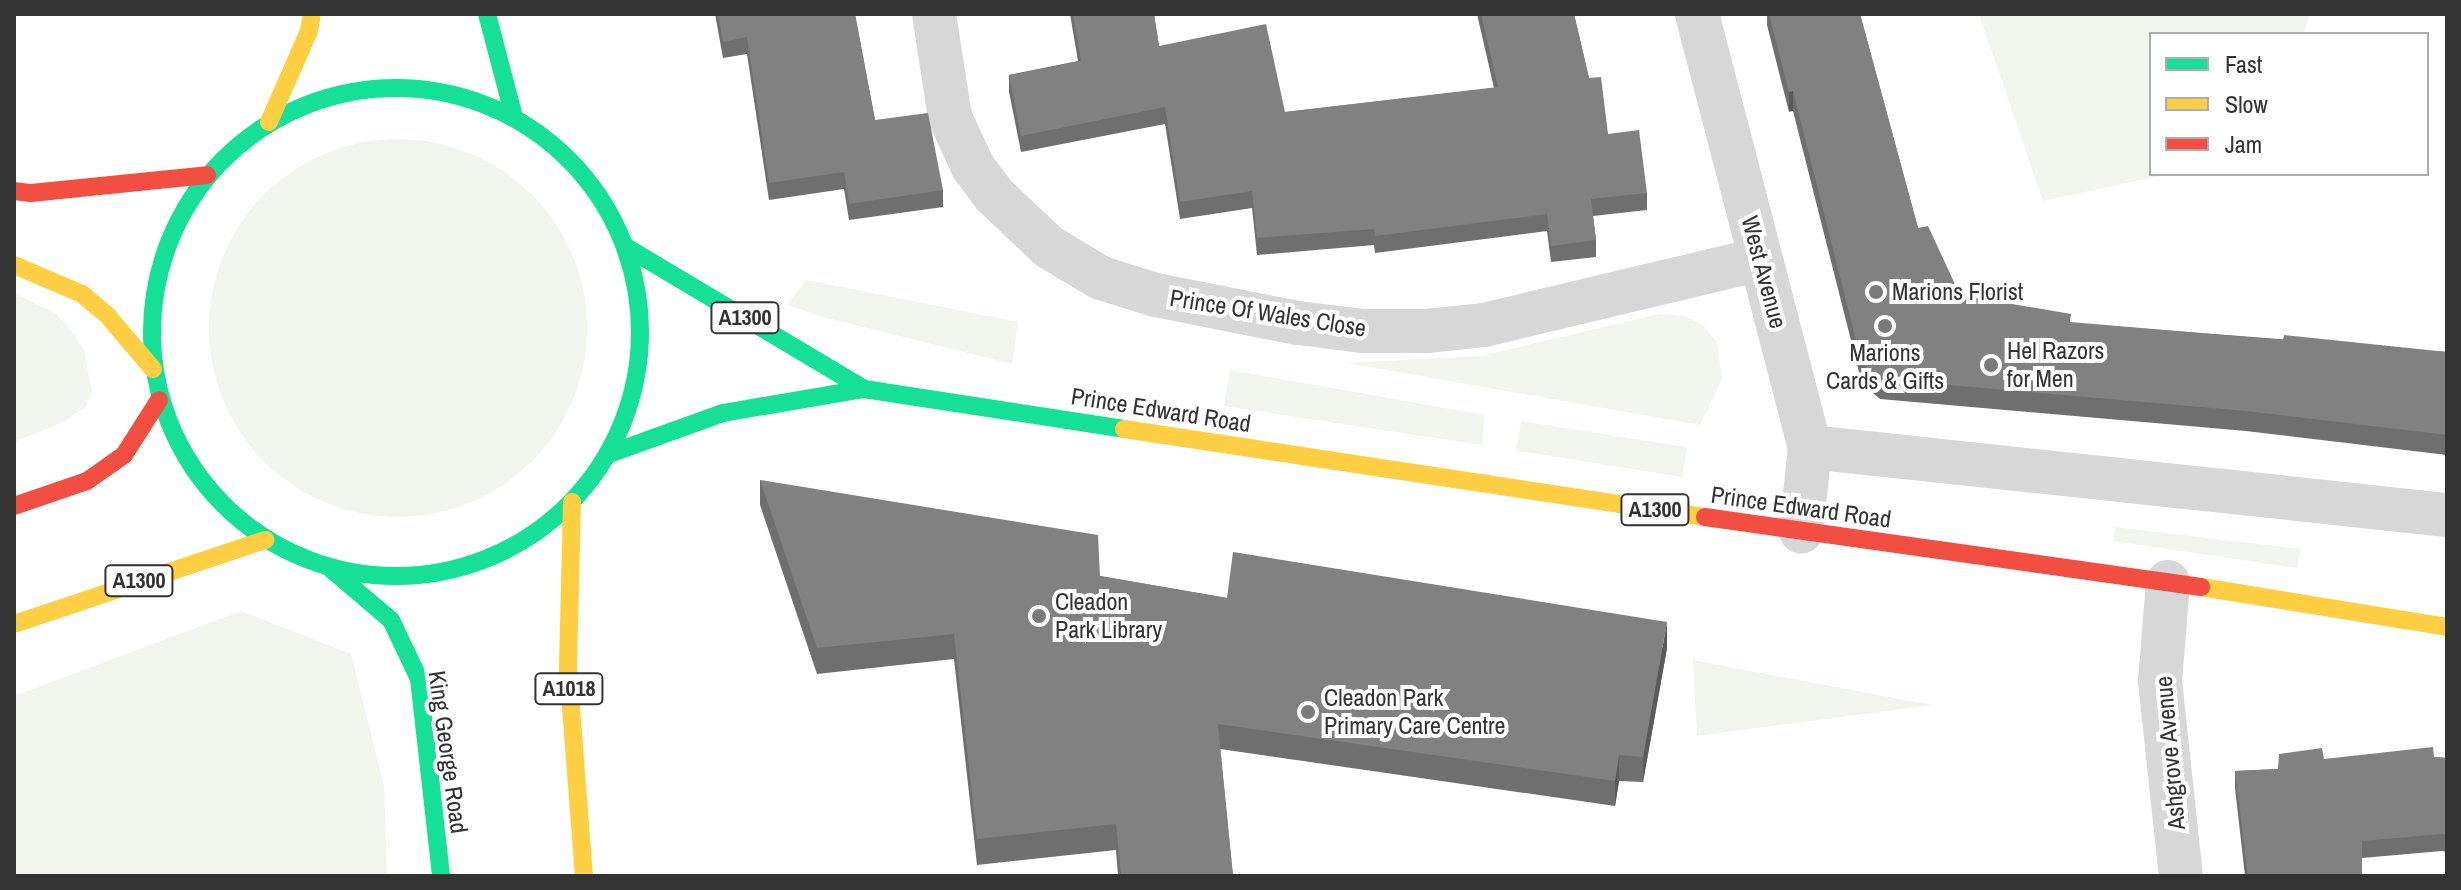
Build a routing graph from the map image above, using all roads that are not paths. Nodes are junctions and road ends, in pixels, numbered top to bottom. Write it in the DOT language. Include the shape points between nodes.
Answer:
graph roads {
  1 [pos="312,14"];
  2 [pos="487,14"];
  3 [pos="934,14"];
  4 [pos="1697,14"];
  5 [pos="514,117"];
  6 [pos="269,122"];
  7 [pos="207,175"];
  8 [pos="14,191"];
  9 [pos="626,247"];
  10 [pos="1760,259"];
  11 [pos="14,265"];
  12 [pos="153,369"];
  13 [pos="864,389"];
  14 [pos="159,400"];
  15 [pos="1810,447"];
  16 [pos="609,454"];
  17 [pos="572,502"];
  18 [pos="14,506"];
  19 [pos="2447,515"];
  20 [pos="1801,532"];
  21 [pos="265,540"];
  22 [pos="332,570"];
  23 [pos="2168,582"];
  24 [pos="14,624"];
  25 [pos="2447,627"];
  26 [pos="441,876"];
  27 [pos="584,876"];
  28 [pos="2181,876"];
  1 -- 6 [label="main road"];
  2 -- 5 [label="main road"];
  3 -- 10 [label="street, Prince Of Wales Close" via="950,117 973,167 994,195 1049,247 1101,278 1156,295 1298,323 1426,331 1484,325"];
  4 -- 10 [label="street, West Avenue"];
  5 -- 6 [label="main road" via="433,89 348,91"];
  5 -- 9 [label="main road" via="561,151 599,195"];
  6 -- 7 [label="main road"];
  7 -- 8 [label="main road"];
  7 -- 12 [label="main road" via="171,233 152,300"];
  9 -- 13 [label="main road, Prince Edward Road / A1300"];
  9 -- 16 [label="main road" via="639,299 641,352 630,404"];
  10 -- 15 [label="street, West Avenue"];
  11 -- 12 [label="main road" via="82,294"];
  12 -- 14 [label="main road"];
  13 -- 16 [label="main road, Prince Edward Road / A1300" via="723,413"];
  13 -- 20 [label="main road, Prince Edward Road / A1300"];
  14 -- 18 [label="main road" via="124,455 87,481"];
  14 -- 21 [label="main road" via="183,455 219,503"];
  15 -- 19 [label="street"];
  15 -- 20 [label="street, West Avenue"];
  16 -- 17 [label="main road"];
  17 -- 22 [label="main road" via="524,541 467,567 406,577"];
  17 -- 27 [label="main road, A1018" via="568,669"];
  20 -- 23 [label="main road, Prince Edward Road / A1300"];
  21 -- 22 [label="main road"];
  21 -- 24 [label="main road, A1300"];
  22 -- 26 [label="main road, King George Road" via="391,620 419,679"];
  23 -- 25 [label="main road, Prince Edward Road / A1300"];
  23 -- 28 [label="street, Ashgrove Avenue" via="2160,681"];
}
